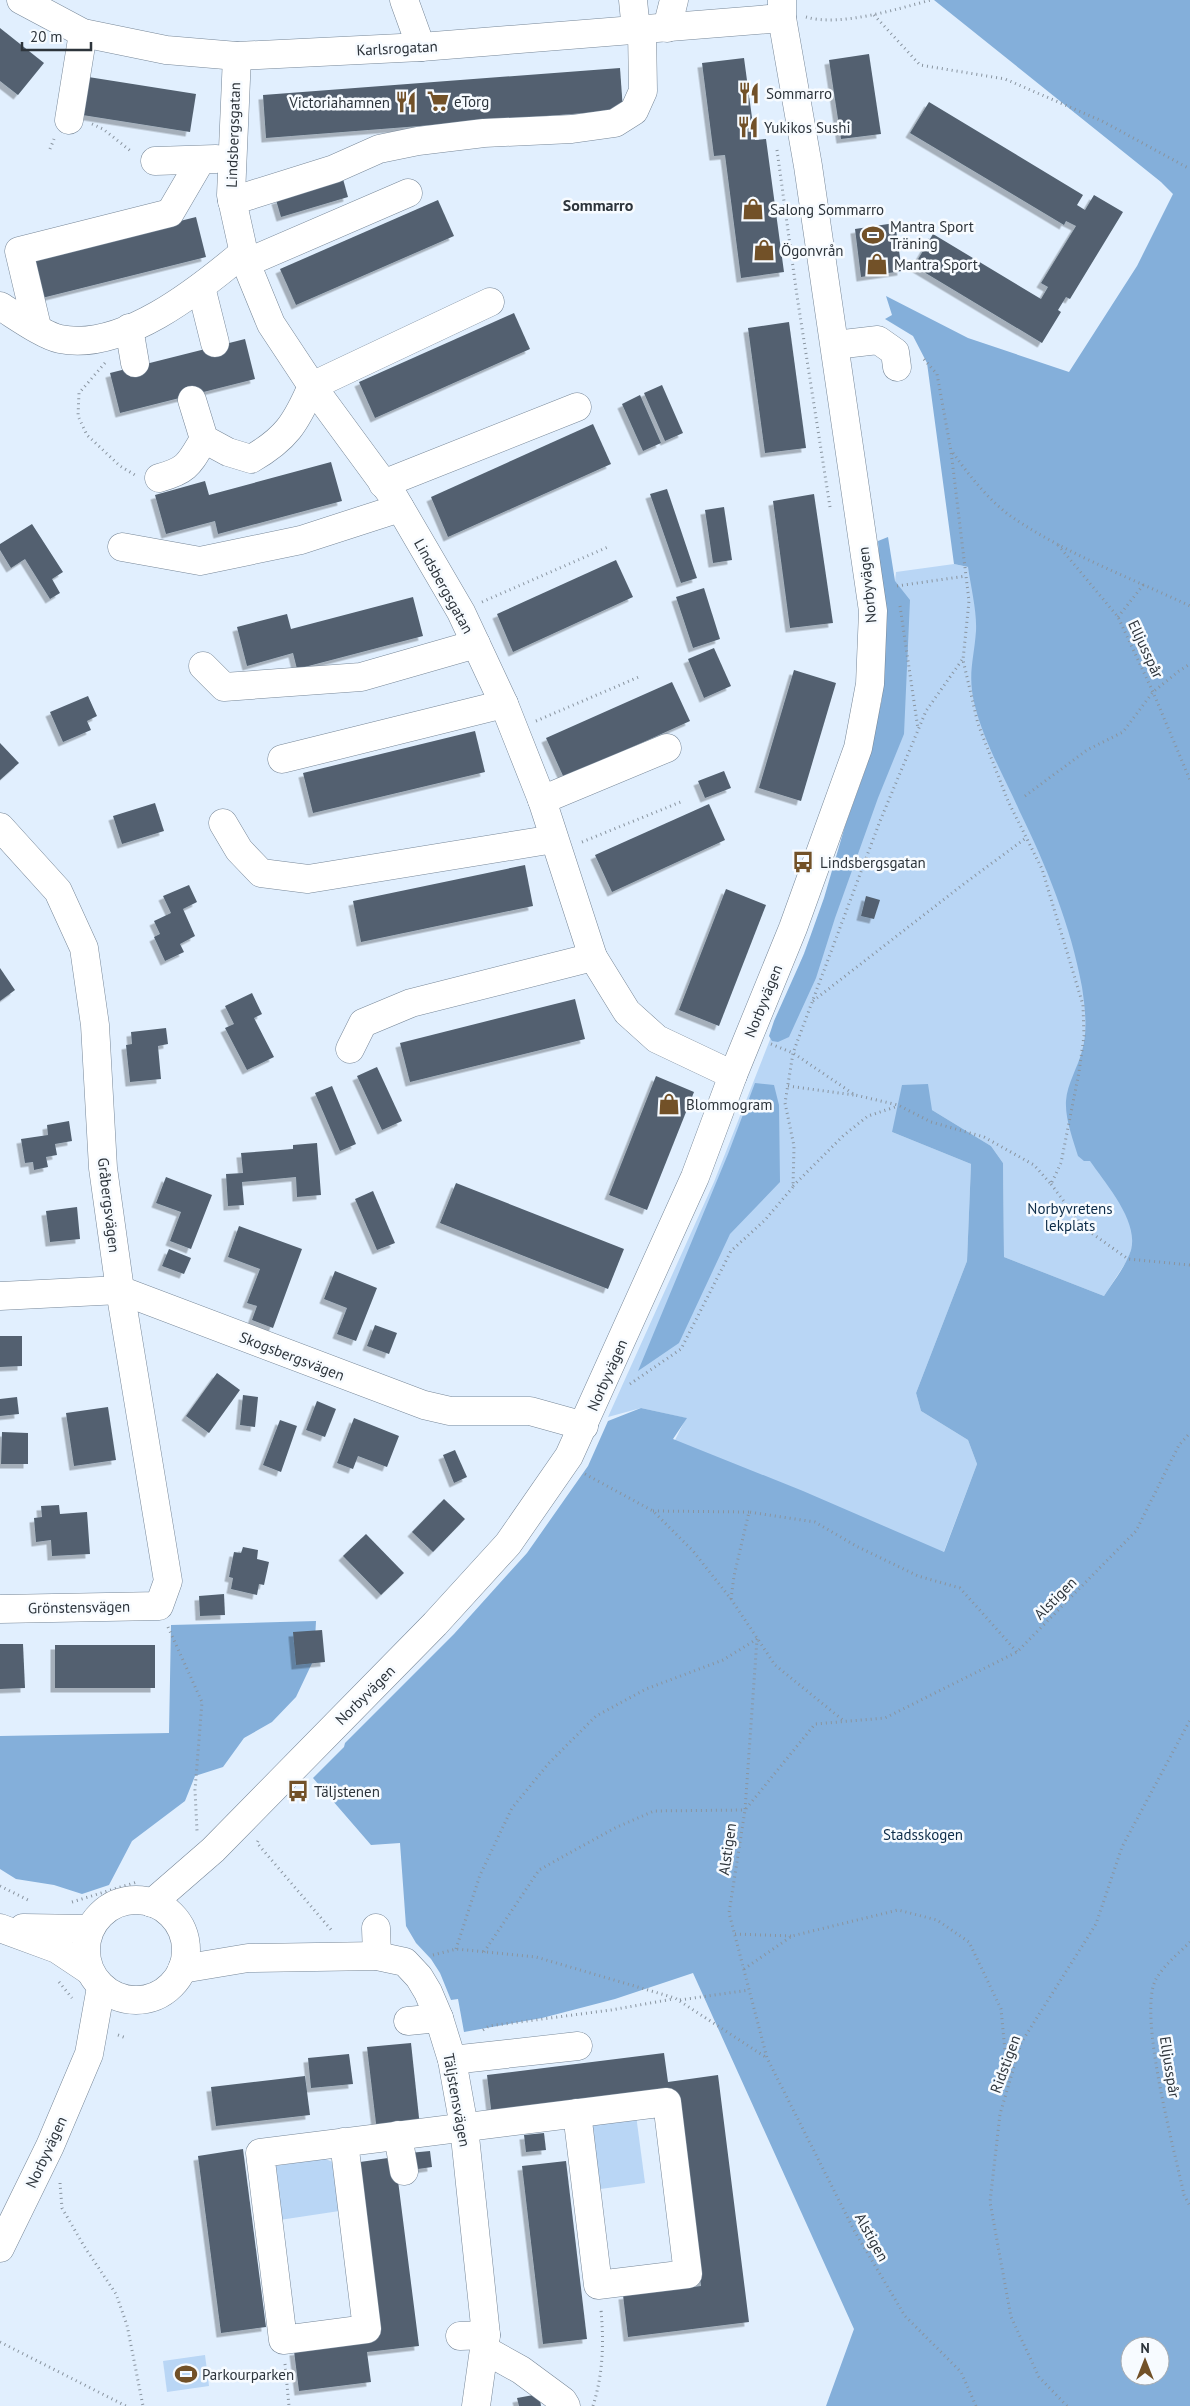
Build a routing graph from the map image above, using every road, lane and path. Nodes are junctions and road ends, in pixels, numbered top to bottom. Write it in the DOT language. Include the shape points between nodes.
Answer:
graph roads {
  1 [pos="21,0"];
  2 [pos="404,0"];
  3 [pos="633,0"];
  4 [pos="674,0"];
  5 [pos="930,0"];
  6 [pos="782,9"];
  7 [pos="874,15"];
  8 [pos="648,30"];
  9 [pos="83,33"];
  10 [pos="420,48"];
  11 [pos="237,56"];
  12 [pos="69,120"];
  13 [pos="777,145"];
  14 [pos="50,149"];
  15 [pos="232,159"];
  16 [pos="201,160"];
  17 [pos="156,161"];
  18 [pos="1190,169"];
  19 [pos="408,193"];
  20 [pos="232,201"];
  21 [pos="245,258"];
  22 [pos="201,287"];
  23 [pos="490,302"];
  24 [pos="0,306"];
  25 [pos="37,327"];
  26 [pos="131,343"];
  27 [pos="214,343"];
  28 [pos="835,344"];
  29 [pos="908,361"];
  30 [pos="312,386"];
  31 [pos="192,400"];
  32 [pos="577,407"];
  33 [pos="204,439"];
  34 [pos="951,451"];
  35 [pos="159,478"];
  36 [pos="383,484"];
  37 [pos="400,508"];
  38 [pos="831,510"];
  39 [pos="1056,544"];
  40 [pos="122,546"];
  41 [pos="608,547"];
  42 [pos="966,576"];
  43 [pos="1144,584"];
  44 [pos="897,586"];
  45 [pos="1190,606"];
  46 [pos="461,612"];
  47 [pos="1118,617"];
  48 [pos="476,644"];
  49 [pos="962,660"];
  50 [pos="1190,664"];
  51 [pos="203,666"];
  52 [pos="641,676"];
  53 [pos="1153,692"];
  54 [pos="504,704"];
  55 [pos="515,730"];
  56 [pos="667,748"];
  57 [pos="282,759"];
  58 [pos="1190,780"];
  59 [pos="1025,796"];
  60 [pos="542,800"];
  61 [pos="683,801"];
  62 [pos="223,823"];
  63 [pos="0,827"];
  64 [pos="1026,838"];
  65 [pos="556,846"];
  66 [pos="593,957"];
  67 [pos="813,1001"];
  68 [pos="749,1036"];
  69 [pos="350,1049"];
  70 [pos="793,1053"];
  71 [pos="733,1075"];
  72 [pos="788,1086"];
  73 [pos="855,1095"];
  74 [pos="898,1105"];
  75 [pos="1051,1184"];
  76 [pos="793,1187"];
  77 [pos="1190,1266"];
  78 [pos="120,1290"];
  79 [pos="0,1296"];
  80 [pos="625,1387"];
  81 [pos="584,1426"];
  82 [pos="1190,1433"];
  83 [pos="569,1456"];
  84 [pos="653,1511"];
  85 [pos="749,1512"];
  86 [pos="730,1599"];
  87 [pos="159,1606"];
  88 [pos="0,1609"];
  89 [pos="757,1638"];
  90 [pos="1017,1652"];
  91 [pos="1190,1720"];
  92 [pos="845,1722"];
  93 [pos="745,1810"];
  94 [pos="204,1836"];
  95 [pos="257,1843"];
  96 [pos="0,1886"];
  97 [pos="149,1891"];
  98 [pos="34,1903"];
  99 [pos="0,1927"];
  100 [pos="376,1928"];
  101 [pos="89,1930"];
  102 [pos="735,1934"];
  103 [pos="792,1936"];
  104 [pos="59,1939"];
  105 [pos="1190,1942"];
  106 [pos="182,1944"];
  107 [pos="456,1949"];
  108 [pos="484,1952"];
  109 [pos="364,1956"];
  110 [pos="405,1962"];
  111 [pos="744,1969"];
  112 [pos="96,1979"];
  113 [pos="749,1990"];
  114 [pos="674,1998"];
  115 [pos="130,2000"];
  116 [pos="679,2000"];
  117 [pos="74,2005"];
  118 [pos="439,2018"];
  119 [pos="408,2021"];
  120 [pos="482,2031"];
  121 [pos="578,2046"];
  122 [pos="88,2054"];
  123 [pos="767,2058"];
  124 [pos="452,2060"];
  125 [pos="1008,2087"];
  126 [pos="577,2113"];
  127 [pos="464,2127"];
  128 [pos="398,2135"];
  129 [pos="344,2142"];
  130 [pos="404,2171"];
  131 [pos="60,2182"];
  132 [pos="1190,2206"];
  133 [pos="0,2248"];
  134 [pos="598,2285"];
  135 [pos="283,2340"];
  136 [pos="477,2340"];
  137 [pos="0,2342"];
  138 [pos="126,2406"];
  139 [pos="144,2406"];
  140 [pos="288,2406"];
  141 [pos="476,2406"];
  142 [pos="566,2406"];
  143 [pos="593,2406"];
  144 [pos="976,2406"];
  145 [pos="1067,2406"];
  1 -- 9 [label="street, Karlsrogatan"];
  2 -- 10 [label="street"];
  3 -- 8 [label="street"];
  4 -- 8 [label="street"];
  5 -- 7 [label="path"];
  6 -- 7 [label="path" via="817,20"];
  6 -- 8 [label="street, Karlsrogatan"];
  6 -- 28 [label="street, Norbyvägen"];
  7 -- 18 [label="path" via="920,65 1005,79 1102,121"];
  8 -- 10 [label="street, Karlsrogatan"];
  8 -- 20 [label="street" via="643,91 634,111 615,123 572,130 484,133 418,141 379,149 334,169"];
  9 -- 11 [label="street, Karlsrogatan" via="166,50"];
  9 -- 12 [label="street"];
  10 -- 11 [label="street, Karlsrogatan"];
  11 -- 15 [label="street, Lindsbergsgatan"];
  12 -- 14 [label="path" via="60,125"];
  12 -- 17 [label="path" via="98,126 132,153"];
  13 -- 38 [label="path"];
  15 -- 16 [label="street"];
  15 -- 20 [label="street, Lindsbergsgatan"];
  16 -- 17 [label="street"];
  16 -- 25 [label="street" via="170,213 19,251"];
  19 -- 21 [label="street"];
  20 -- 21 [label="street, Lindsbergsgatan"];
  21 -- 22 [label="street"];
  21 -- 30 [label="street, Lindsbergsgatan" via="271,324"];
  22 -- 26 [label="street"];
  22 -- 27 [label="street"];
  23 -- 30 [label="street"];
  24 -- 25 [label="street"];
  25 -- 26 [label="street" via="59,339"];
  26 -- 35 [label="path" via="110,358 79,393 78,416 87,435 120,466 144,480"];
  28 -- 29 [label="street" via="878,340"];
  28 -- 68 [label="street, Norbyvägen" via="873,611 870,684 858,748 793,928"];
  29 -- 34 [label="path" via="937,374"];
  30 -- 33 [label="street" via="297,419 274,446 251,459 228,452"];
  30 -- 36 [label="street, Lindsbergsgatan"];
  31 -- 33 [label="street"];
  32 -- 36 [label="street"];
  33 -- 35 [label="street" via="190,463 178,473"];
  34 -- 39 [label="path" via="972,479 1011,516"];
  34 -- 42 [label="path"];
  36 -- 37 [label="street, Lindsbergsgatan"];
  37 -- 40 [label="street" via="301,540 200,561"];
  37 -- 46 [label="street, Lindsbergsgatan"];
  39 -- 43 [label="path"];
  39 -- 47 [label="path, Elljusspår"];
  41 -- 46 [label="path"];
  42 -- 44 [label="path"];
  42 -- 49 [label="path" via="969,601"];
  43 -- 45 [label="path"];
  43 -- 47 [label="path"];
  46 -- 48 [label="street, Lindsbergsgatan"];
  47 -- 53 [label="path, Elljusspår"];
  48 -- 51 [label="street" via="361,677 224,687"];
  48 -- 54 [label="street, Lindsbergsgatan"];
  49 -- 64 [label="path" via="984,740"];
  49 -- 67 [label="path" via="926,711 880,821"];
  50 -- 53 [label="path"];
  52 -- 55 [label="path"];
  53 -- 58 [label="path, Elljusspår"];
  53 -- 59 [label="path" via="1123,732 1087,750"];
  54 -- 55 [label="street, Lindsbergsgatan"];
  54 -- 57 [label="street"];
  55 -- 60 [label="street, Lindsbergsgatan"];
  56 -- 60 [label="street"];
  60 -- 65 [label="street, Lindsbergsgatan"];
  61 -- 65 [label="path"];
  62 -- 65 [label="street" via="239,850 261,873 308,879"];
  63 -- 78 [label="street, Gråbergsvägen" via="58,891 84,948 94,1025 103,1168"];
  64 -- 67 [label="path"];
  64 -- 75 [label="path" via="1042,869 1083,1005 1084,1036 1079,1072 1060,1163"];
  65 -- 66 [label="street, Lindsbergsgatan"];
  66 -- 69 [label="street" via="411,1003 363,1023"];
  66 -- 71 [label="street, Lindsbergsgatan" via="626,1012 657,1039"];
  67 -- 70 [label="path"];
  68 -- 70 [label="path"];
  68 -- 71 [label="street, Norbyvägen"];
  70 -- 72 [label="path"];
  70 -- 73 [label="path"];
  71 -- 81 [label="street, Norbyvägen" via="695,1177"];
  72 -- 73 [label="path"];
  72 -- 76 [label="path" via="786,1104 794,1146"];
  73 -- 74 [label="path"];
  74 -- 75 [label="path" via="932,1122 984,1137 1034,1165"];
  74 -- 76 [label="path" via="868,1116 844,1135"];
  75 -- 77 [label="path" via="1084,1227 1128,1259"];
  76 -- 80 [label="path" via="765,1220 730,1251 681,1349"];
  78 -- 79 [label="street, Skogsbergsvägen"];
  78 -- 81 [label="street, Skogsbergsvägen" via="424,1406 450,1411 530,1411"];
  78 -- 87 [label="street, Gråbergsvägen" via="168,1581"];
  81 -- 83 [label="street, Norbyvägen"];
  82 -- 90 [label="path, Alstigen" via="1179,1445 1136,1531"];
  83 -- 84 [label="path" via="588,1477"];
  83 -- 94 [label="street, Norbyvägen" via="508,1544 435,1624"];
  84 -- 85 [label="path"];
  84 -- 86 [label="path" via="692,1551"];
  85 -- 86 [label="path"];
  85 -- 90 [label="path" via="815,1522 918,1576 960,1588"];
  86 -- 89 [label="path"];
  87 -- 88 [label="street, Grönstensvägen"];
  87 -- 94 [label="path" via="202,1702 195,1790"];
  89 -- 92 [label="path" via="775,1665"];
  89 -- 93 [label="path"];
  89 -- 107 [label="path" via="723,1660 646,1689 596,1716 549,1763 512,1808 480,1875"];
  90 -- 92 [label="path, Alstigen" via="885,1718"];
  91 -- 125 [label="path, Ridstigen" via="1122,1847 1096,1924 1021,2043"];
  92 -- 93 [label="path, Alstigen" via="815,1724"];
  93 -- 102 [label="path, Alstigen" via="729,1913"];
  93 -- 108 [label="path" via="654,1811 572,1851 539,1870"];
  94 -- 97 [label="street, Norbyvägen"];
  94 -- 106 [label="street, Norbyvägen" via="188,1892"];
  95 -- 109 [label="path" via="339,1938"];
  96 -- 98 [label="path"];
  97 -- 101 [label="street" via="144,1900 112,1905 99,1915"];
  97 -- 104 [label="path" via="65,1903"];
  97 -- 106 [label="street" via="165,1908"];
  99 -- 104 [label="street"];
  100 -- 109 [label="street"];
  101 -- 104 [label="street"];
  101 -- 112 [label="street" via="85,1949"];
  102 -- 103 [label="path"];
  102 -- 111 [label="path, Alstigen"];
  103 -- 111 [label="path"];
  103 -- 125 [label="path" via="898,1910 937,1920 968,1942 1001,2009"];
  104 -- 112 [label="street"];
  104 -- 117 [label="path" via="50,1972 71,1996"];
  105 -- 132 [label="path, Elljusspår" via="1156,1980 1152,2005 1154,2051 1184,2195"];
  106 -- 109 [label="street" via="248,1958"];
  106 -- 115 [label="street" via="179,1977 150,1999"];
  107 -- 108 [label="path"];
  107 -- 110 [label="path"];
  108 -- 114 [label="path" via="536,1957"];
  109 -- 110 [label="street"];
  110 -- 118 [label="street, Täljstensvägen" via="419,1977"];
  111 -- 113 [label="path, Alstigen"];
  112 -- 115 [label="street" via="115,1997"];
  112 -- 122 [label="street, Norbyvägen"];
  113 -- 116 [label="path"];
  113 -- 123 [label="path, Alstigen"];
  114 -- 116 [label="path"];
  114 -- 120 [label="path" via="489,2026"];
  115 -- 122 [label="street, Norbyvägen"];
  116 -- 123 [label="path"];
  118 -- 119 [label="street"];
  118 -- 124 [label="street, Täljstensvägen"];
  121 -- 124 [label="street"];
  122 -- 133 [label="street, Norbyvägen" via="50,2146"];
  123 -- 144 [label="path, Alstigen" via="855,2232 905,2316 961,2372"];
  124 -- 127 [label="street, Täljstensvägen"];
  125 -- 145 [label="path, Ridstigen" via="1000,2114 990,2202 1011,2317 1039,2377"];
  126 -- 127 [label="street"];
  126 -- 134 [label="street"];
  126 -- 134 [label="street" via="667,2102 688,2274"];
  127 -- 128 [label="street"];
  127 -- 136 [label="street, Täljstensvägen"];
  128 -- 129 [label="street"];
  128 -- 130 [label="street"];
  129 -- 135 [label="street" via="367,2329"];
  129 -- 135 [label="street" via="260,2152"];
  131 -- 139 [label="path" via="62,2208 116,2294 127,2325"];
  134 -- 143 [label="path" via="603,2359"];
  135 -- 140 [label="path"];
  136 -- 141 [label="street, Täljstensvägen"];
  136 -- 142 [label="street"];
  137 -- 138 [label="path"];
}
